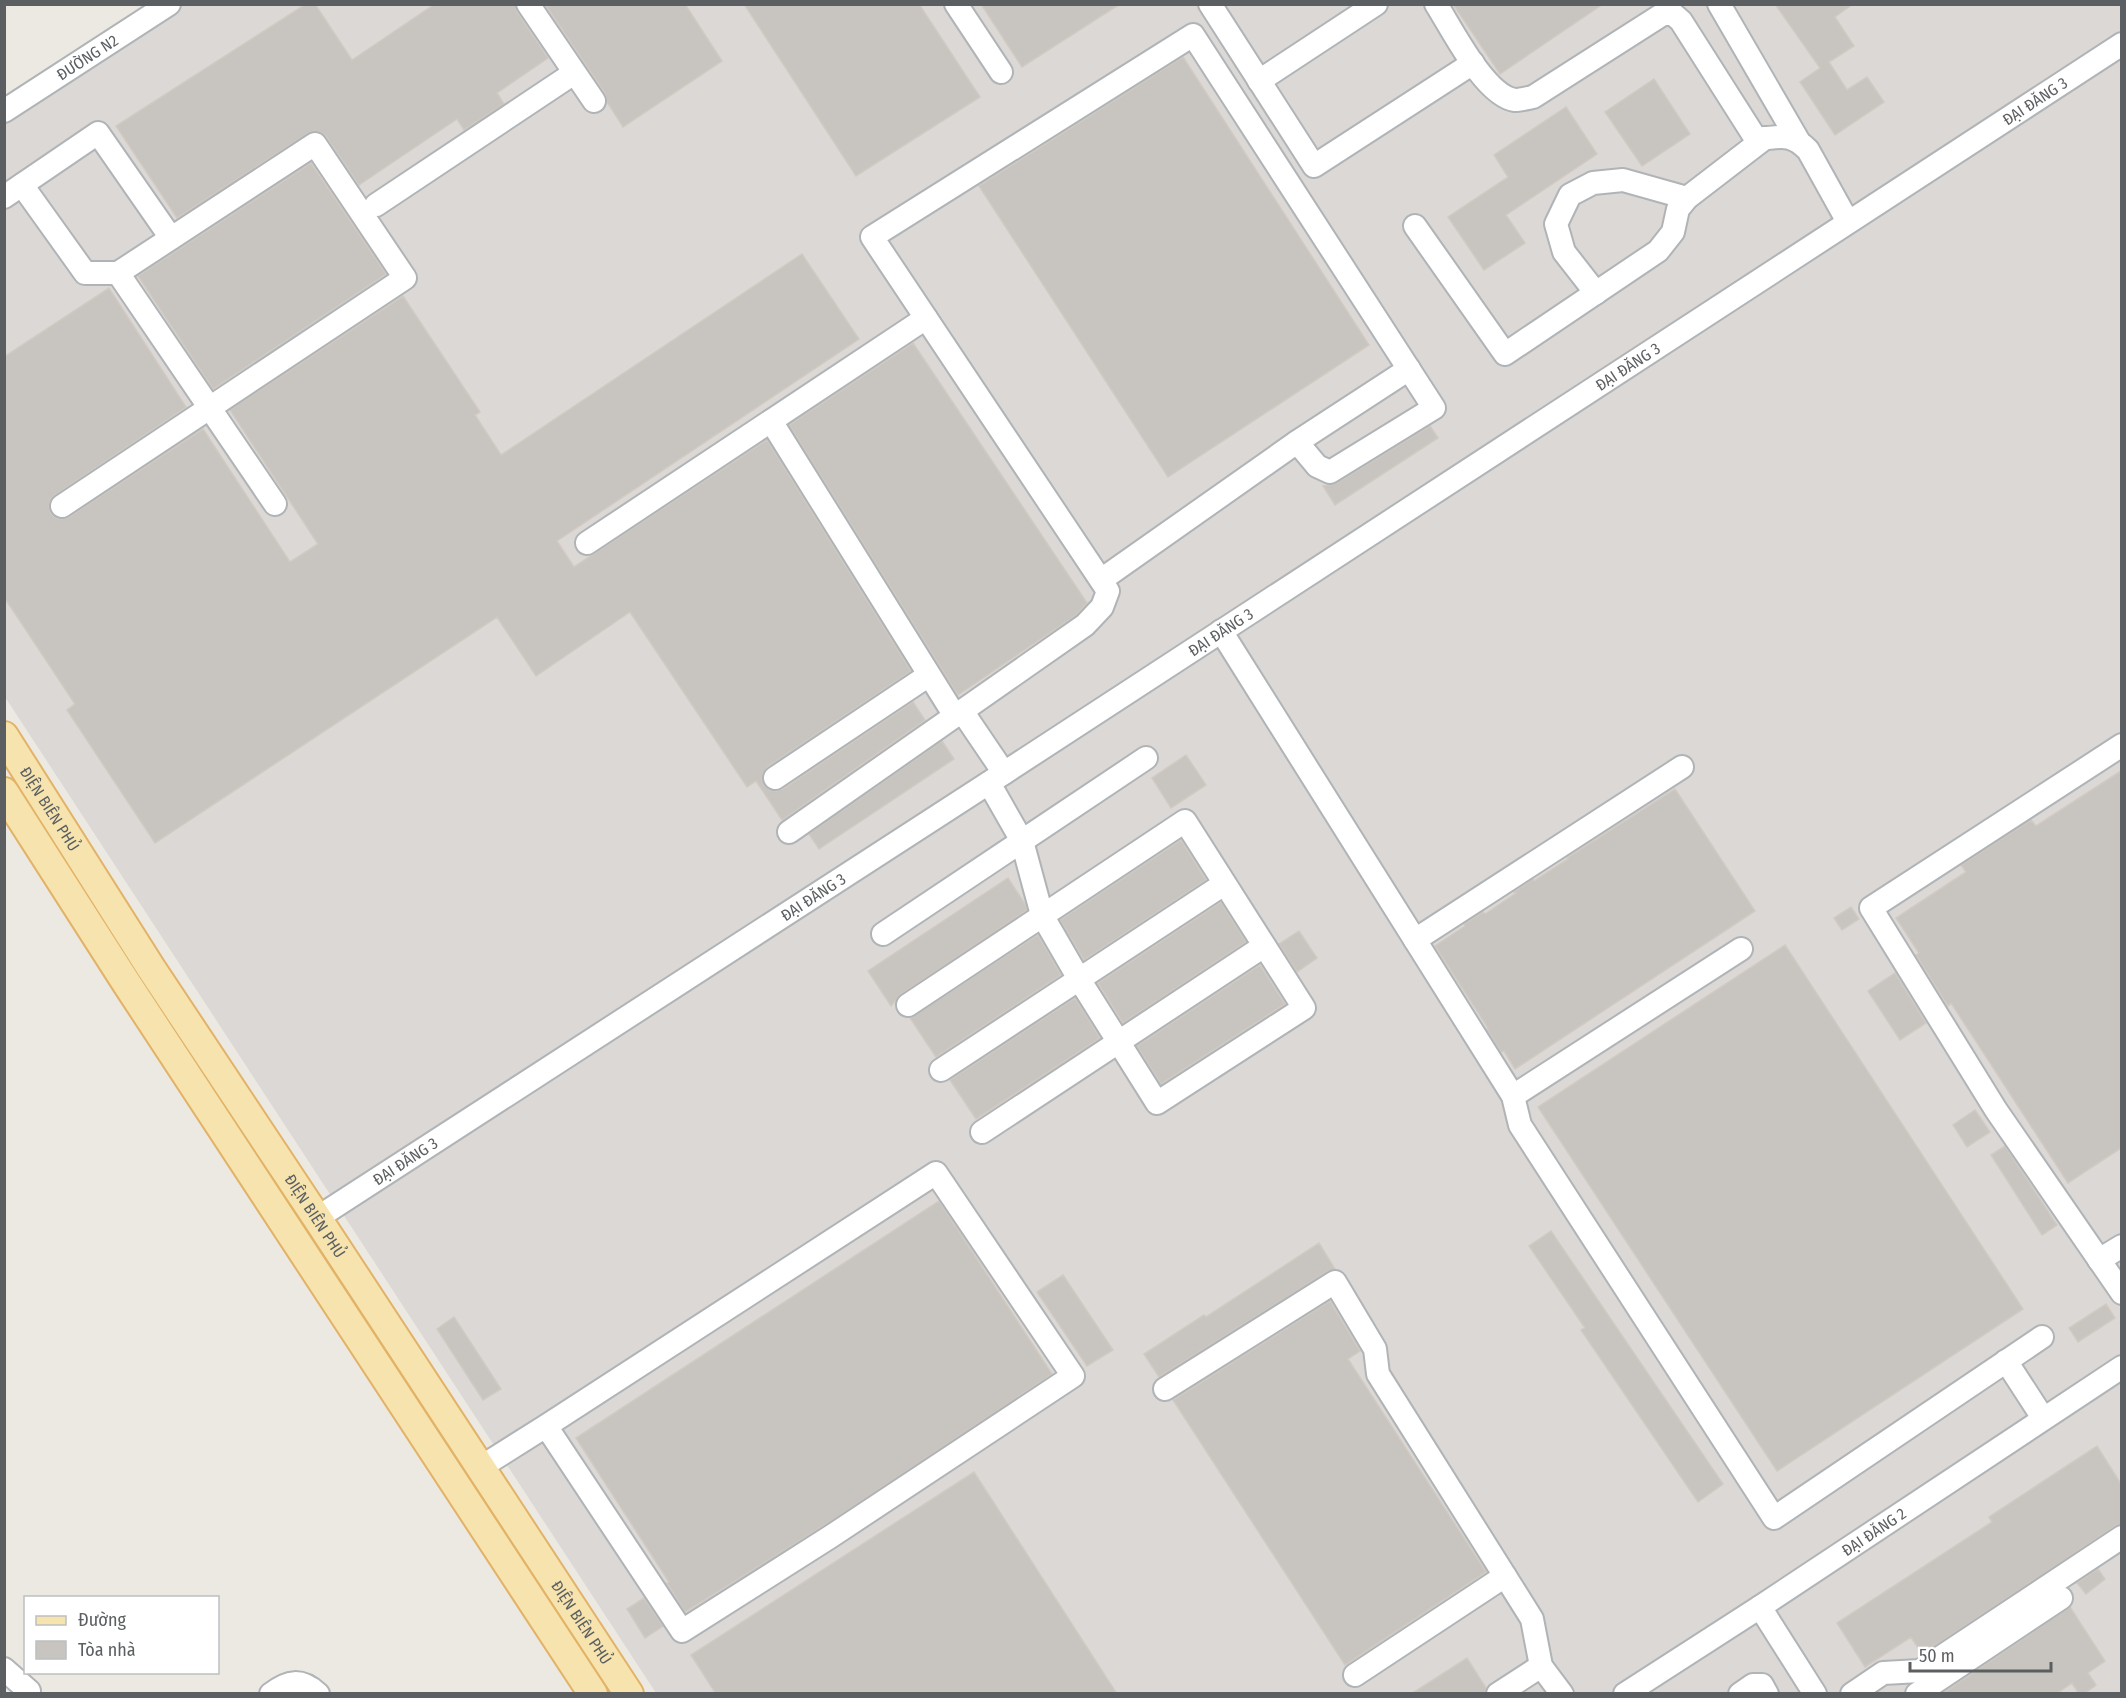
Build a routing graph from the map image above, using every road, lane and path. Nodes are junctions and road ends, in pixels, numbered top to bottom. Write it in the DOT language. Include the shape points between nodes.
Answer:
graph roads {
  1 [pos="169,4"];
  2 [pos="528,4"];
  3 [pos="956,4"];
  4 [pos="1210,4"];
  5 [pos="1377,4"];
  6 [pos="1436,4"];
  7 [pos="1719,4"];
  8 [pos="1673,9"];
  9 [pos="2121,44"];
  10 [pos="1473,63"];
  11 [pos="1001,72"];
  12 [pos="574,73"];
  13 [pos="1259,81"];
  14 [pos="594,102"];
  15 [pos="4,111"];
  16 [pos="1765,138"];
  17 [pos="1798,140"];
  18 [pos="13,191"];
  19 [pos="1687,198"];
  20 [pos="376,206"];
  21 [pos="1848,222"];
  22 [pos="1415,226"];
  23 [pos="171,238"];
  24 [pos="118,273"];
  25 [pos="1596,293"];
  26 [pos="926,318"];
  27 [pos="1409,369"];
  28 [pos="210,408"];
  29 [pos="771,421"];
  30 [pos="1297,442"];
  31 [pos="275,504"];
  32 [pos="62,506"];
  33 [pos="587,543"];
  34 [pos="1101,580"];
  35 [pos="1221,631"];
  36 [pos="929,675"];
  37 [pos="958,713"];
  38 [pos="4,736"];
  39 [pos="2121,745"];
  40 [pos="1146,758"];
  41 [pos="1682,767"];
  42 [pos="775,778"];
  43 [pos="996,778"];
  44 [pos="4,792"];
  45 [pos="789,832"];
  46 [pos="1022,841"];
  47 [pos="1224,884"];
  48 [pos="1042,915"];
  49 [pos="883,934"];
  50 [pos="1415,940"];
  51 [pos="1264,946"];
  52 [pos="1740,949"];
  53 [pos="1079,979"];
  54 [pos="908,1005"];
  55 [pos="1118,1042"];
  56 [pos="941,1070"];
  57 [pos="1513,1096"];
  58 [pos="982,1132"];
  59 [pos="317,1218"];
  60 [pos="2121,1246"];
  61 [pos="2099,1260"];
  62 [pos="2121,1293"];
  63 [pos="2042,1337"];
  64 [pos="2006,1361"];
  65 [pos="2121,1367"];
  66 [pos="1165,1389"];
  67 [pos="2043,1418"];
  68 [pos="546,1426"];
  69 [pos="481,1467"];
  70 [pos="2121,1537"];
  71 [pos="1505,1576"];
  72 [pos="2061,1598"];
  73 [pos="1760,1607"];
  74 [pos="1541,1666"];
  75 [pos="4,1669"];
  76 [pos="1355,1675"];
  77 [pos="29,1691"];
  78 [pos="271,1694"];
  79 [pos="318,1694"];
  80 [pos="593,1694"];
  81 [pos="629,1694"];
  82 [pos="1498,1694"];
  83 [pos="1562,1694"];
  84 [pos="1625,1694"];
  85 [pos="1740,1694"];
  86 [pos="1767,1694"];
  87 [pos="1815,1694"];
  88 [pos="1852,1694"];
  89 [pos="1917,1694"];
  1 -- 15 [label="street, ĐƯỜNG N2"];
  2 -- 12 [label="street"];
  3 -- 11 [label="street"];
  4 -- 13 [label="street"];
  5 -- 13 [label="street"];
  6 -- 10 [label="street"];
  7 -- 17 [label="street"];
  8 -- 10 [label="street" via="1533,97 1514,100 1499,93"];
  8 -- 16 [label="street" via="1748,128 1756,139"];
  9 -- 21 [label="street, ĐẠI ĐĂNG 3"];
  10 -- 13 [label="street" via="1314,166"];
  12 -- 14 [label="street"];
  12 -- 20 [label="street"];
  16 -- 17 [label="street" via="1786,136"];
  16 -- 19 [label="street"];
  17 -- 21 [label="street" via="1808,150"];
  18 -- 23 [label="street" via="98,133"];
  18 -- 24 [label="street" via="85,273"];
  19 -- 25 [label="street" via="1678,209 1672,232 1658,251"];
  19 -- 25 [label="street" via="1623,180 1593,183 1570,195 1556,224 1564,252"];
  21 -- 35 [label="street, ĐẠI ĐĂNG 3"];
  22 -- 25 [label="street" via="1505,354"];
  23 -- 24 [label="street"];
  23 -- 28 [label="street" via="315,144 405,278"];
  24 -- 28 [label="street"];
  26 -- 27 [label="street" via="872,237 1193,35"];
  26 -- 29 [label="street"];
  26 -- 34 [label="street"];
  27 -- 30 [label="street"];
  27 -- 30 [label="street" via="1434,408 1330,472 1317,466"];
  28 -- 31 [label="street"];
  28 -- 32 [label="street"];
  29 -- 33 [label="street"];
  29 -- 36 [label="street"];
  30 -- 34 [label="street"];
  34 -- 37 [label="street" via="1108,591 1102,607 1085,625"];
  35 -- 43 [label="street, ĐẠI ĐĂNG 3"];
  35 -- 50 [label="street"];
  36 -- 37 [label="street"];
  36 -- 42 [label="street"];
  37 -- 43 [label="street"];
  37 -- 45 [label="street"];
  38 -- 59 [label="main road, ĐIỆN BIÊN PHỦ" via="151,968"];
  39 -- 61 [label="street" via="1871,908 1996,1110"];
  40 -- 46 [label="street"];
  41 -- 50 [label="street"];
  43 -- 46 [label="street"];
  43 -- 59 [label="street, ĐẠI ĐĂNG 3"];
  44 -- 80 [label="main road, ĐIỆN BIÊN PHỦ"];
  46 -- 48 [label="street"];
  46 -- 49 [label="street"];
  47 -- 48 [label="street" via="1185,821"];
  47 -- 51 [label="street"];
  47 -- 53 [label="street"];
  48 -- 53 [label="street"];
  48 -- 54 [label="street"];
  50 -- 57 [label="street"];
  51 -- 55 [label="street"];
  51 -- 55 [label="street" via="1304,1008 1294,1015 1157,1103"];
  52 -- 57 [label="street"];
  53 -- 55 [label="street"];
  53 -- 56 [label="street"];
  55 -- 58 [label="street"];
  57 -- 64 [label="street" via="1520,1125 1774,1518"];
  59 -- 69 [label="main road, ĐIỆN BIÊN PHỦ"];
  60 -- 61 [label="street"];
  61 -- 62 [label="street"];
  63 -- 64 [label="street"];
  64 -- 67 [label="street"];
  65 -- 67 [label="street, ĐẠI ĐĂNG 2"];
  66 -- 71 [label="street" via="1335,1282 1376,1348 1378,1374"];
  67 -- 73 [label="street, ĐẠI ĐĂNG 2"];
  68 -- 68 [label="street" via="936,1173 1073,1376 682,1631"];
  68 -- 69 [label="street"];
  69 -- 81 [label="main road, ĐIỆN BIÊN PHỦ"];
  70 -- 88 [label="street" via="1920,1671 1883,1673"];
  71 -- 74 [label="street" via="1532,1619"];
  71 -- 76 [label="street"];
  72 -- 89 [label="street"];
  73 -- 84 [label="street, ĐẠI ĐĂNG 2"];
  73 -- 87 [label="street"];
  74 -- 82 [label="street"];
  74 -- 83 [label="street"];
  75 -- 77 [label="street"];
  78 -- 79 [label="street" via="285,1684 301,1683"];
  85 -- 86 [label="street" via="1753,1684 1761,1685"];
}
